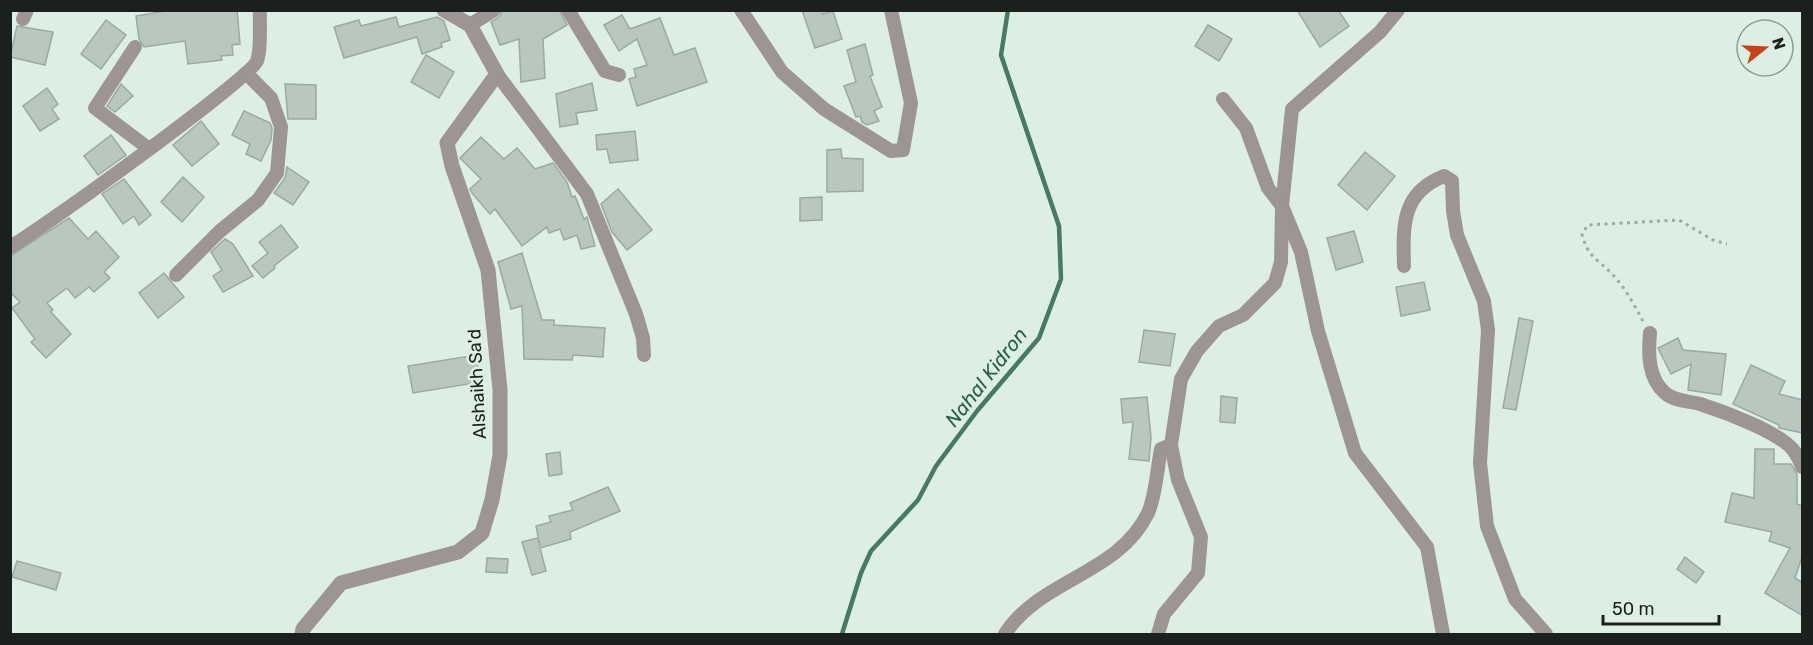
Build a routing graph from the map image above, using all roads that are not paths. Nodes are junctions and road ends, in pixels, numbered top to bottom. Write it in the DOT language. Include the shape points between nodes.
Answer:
graph roads {
  1 [pos="260,10"];
  2 [pos="444,10"];
  3 [pos="494,10"];
  4 [pos="568,10"];
  5 [pos="741,10"];
  6 [pos="891,10"];
  7 [pos="1398,10"];
  8 [pos="470,25"];
  9 [pos="135,47"];
  10 [pos="246,73"];
  11 [pos="497,74"];
  12 [pos="619,75"];
  13 [pos="1223,99"];
  14 [pos="148,148"];
  15 [pos="1282,206"];
  16 [pos="10,247"];
  17 [pos="1404,266"];
  18 [pos="176,275"];
  19 [pos="1650,333"];
  20 [pos="644,355"];
  21 [pos="1171,445"];
  22 [pos="1803,467"];
  23 [pos="302,634"];
  24 [pos="1005,634"];
  25 [pos="1158,634"];
  26 [pos="1443,634"];
  27 [pos="1546,634"];
  1 -- 10 [label="street" via="256,62"];
  2 -- 8 [label="street"];
  3 -- 8 [label="street"];
  4 -- 12 [label="street" via="605,71"];
  5 -- 6 [label="street" via="782,72 824,110 891,151 903,150 911,103"];
  7 -- 15 [label="street" via="1380,32 1292,109"];
  8 -- 11 [label="street"];
  9 -- 14 [label="street" via="95,108"];
  10 -- 14 [label="street"];
  10 -- 18 [label="street" via="271,98 280,127 277,173 258,200"];
  11 -- 20 [label="street" via="587,194 636,314"];
  11 -- 23 [label="street, Alshaikh Sa'd" via="447,143 488,270 500,383 500,455 482,533 458,552 341,583"];
  13 -- 15 [label="street" via="1246,128 1268,188"];
  14 -- 16 [label="street"];
  15 -- 21 [label="street" via="1281,262 1275,283 1243,315 1219,326 1197,351 1181,379"];
  15 -- 26 [label="street" via="1301,252 1318,331 1355,453 1427,547"];
  17 -- 27 [label="street" via="1405,213 1417,194 1431,181 1444,176 1452,181 1457,235 1484,301 1488,330 1480,463 1488,526 1515,599"];
  19 -- 22 [label="street" via="1648,358 1665,393 1777,437 1793,449"];
  21 -- 24 [label="street" via="1161,449 1148,512 1119,552 1038,599 1015,619"];
  21 -- 25 [label="street" via="1178,480 1201,537 1198,573 1164,614"];
}
